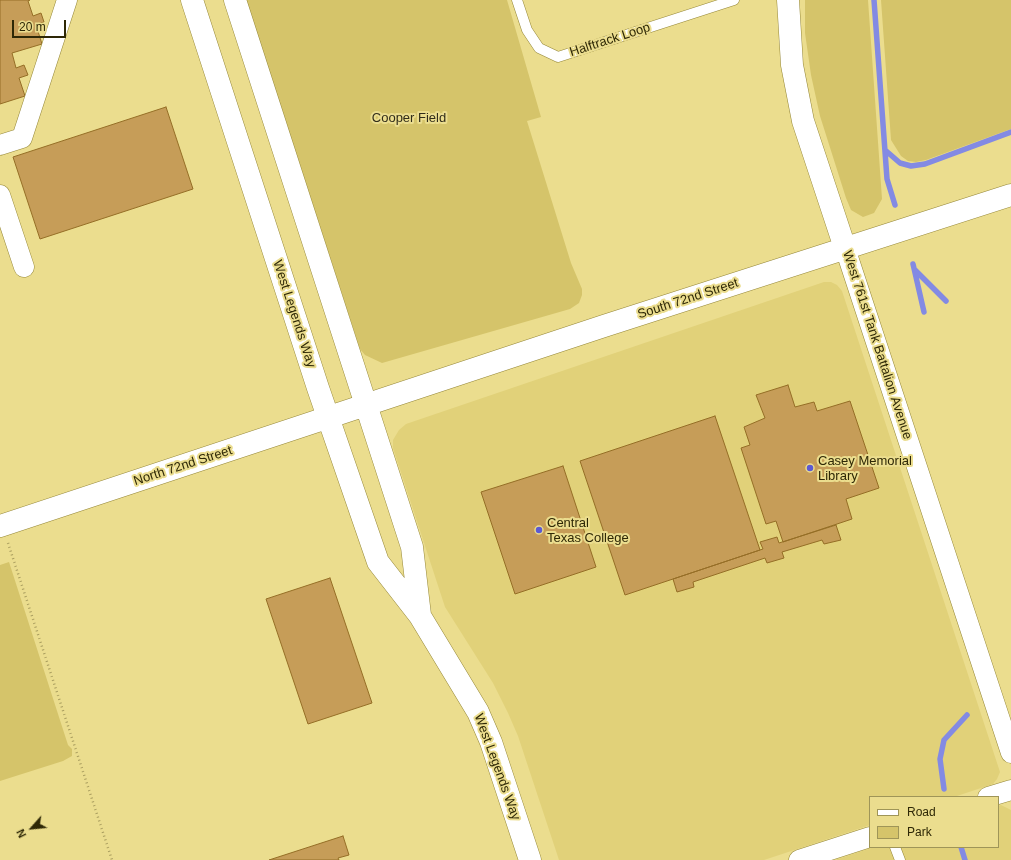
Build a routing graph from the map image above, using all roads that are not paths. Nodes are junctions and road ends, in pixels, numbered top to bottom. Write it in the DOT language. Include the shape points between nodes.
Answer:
graph roads {
  1 [pos="67,0"];
  2 [pos="192,0"];
  3 [pos="235,0"];
  4 [pos="517,0"];
  5 [pos="734,0"];
  6 [pos="788,0"];
  7 [pos="0,145"];
  8 [pos="0,195"];
  9 [pos="1011,195"];
  10 [pos="845,248"];
  11 [pos="24,267"];
  12 [pos="365,407"];
  13 [pos="328,419"];
  14 [pos="1,526"];
  15 [pos="420,616"];
  16 [pos="1011,753"];
  17 [pos="1011,790"];
  18 [pos="991,796"];
  19 [pos="869,837"];
  20 [pos="895,848"];
  21 [pos="530,860"];
  22 [pos="799,860"];
  23 [pos="900,860"];
  1 -- 7 [label="street" via="22,138"];
  2 -- 13 [label="street, West Legends Way"];
  3 -- 12 [label="street, West Legends Way"];
  4 -- 5 [label="lane, Halftrack Loop" via="527,30 539,48 558,57"];
  6 -- 10 [label="street, West 761st Tank Battalion Avenue" via="792,65 803,121"];
  8 -- 11 [label="street"];
  9 -- 10 [label="street, South 72nd Street"];
  10 -- 12 [label="street, South 72nd Street"];
  10 -- 16 [label="street, West 761st Tank Battalion Avenue"];
  12 -- 13 [label="street, North 72nd Street"];
  12 -- 15 [label="street, West Legends Way" via="412,547"];
  13 -- 14 [label="street, North 72nd Street"];
  13 -- 15 [label="street, West Legends Way" via="378,562"];
  15 -- 21 [label="street, West Legends Way" via="478,712 491,742"];
  17 -- 18 [label="street"];
  19 -- 22 [label="street"];
  20 -- 23 [label="lane"];
}
